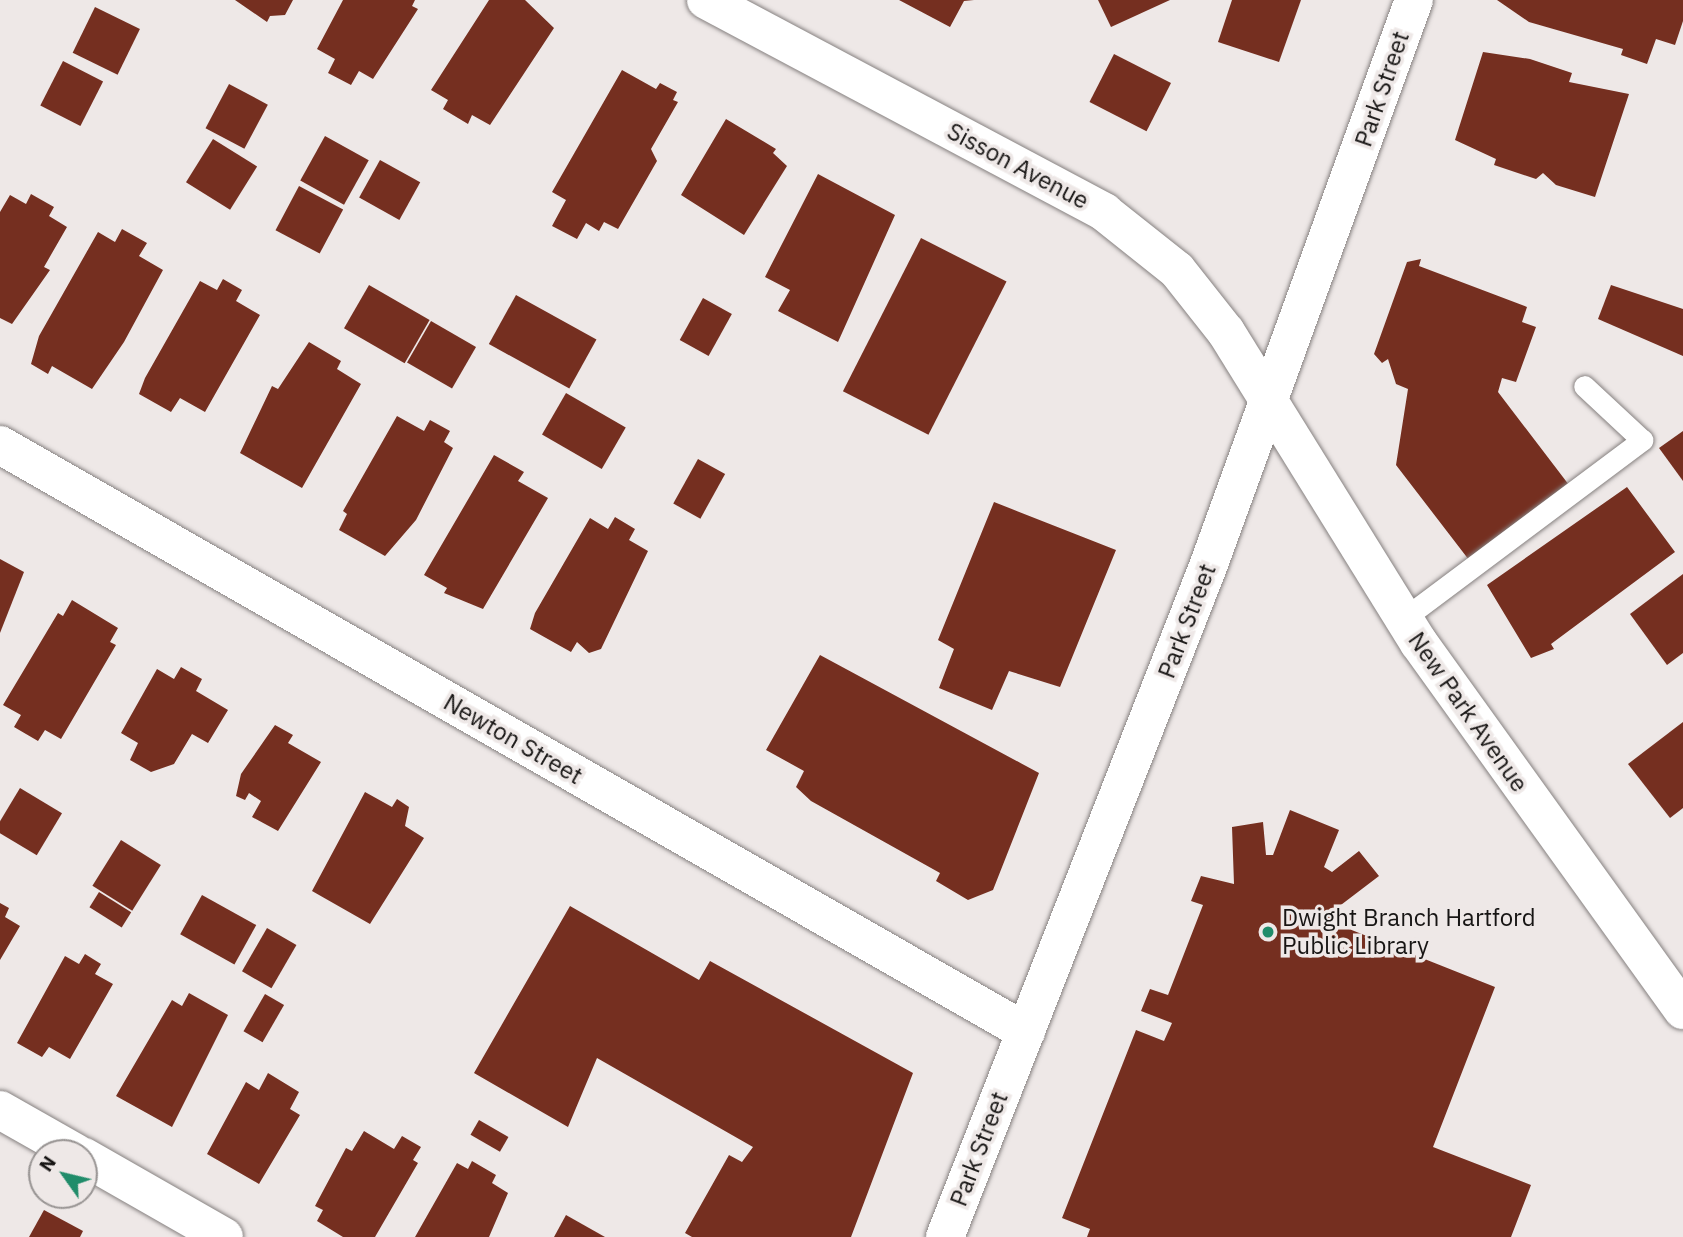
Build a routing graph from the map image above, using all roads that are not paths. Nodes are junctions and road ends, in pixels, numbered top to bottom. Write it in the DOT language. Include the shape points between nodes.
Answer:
graph roads {
  1 [pos="706,0"];
  2 [pos="1413,0"];
  3 [pos="1584,386"];
  4 [pos="1269,403"];
  5 [pos="0,445"];
  6 [pos="1403,619"];
  7 [pos="1683,1010"];
  8 [pos="1026,1032"];
  9 [pos="0,1110"];
  10 [pos="51,1139"];
  11 [pos="98,1165"];
  12 [pos="224,1237"];
  13 [pos="945,1237"];
  1 -- 4 [label="main road, Sisson Avenue" via="1141,237 1206,305"];
  2 -- 4 [label="main road, Park Street"];
  3 -- 6 [label="lane" via="1642,440"];
  4 -- 6 [label="main road, New Park Avenue"];
  4 -- 8 [label="main road, Park Street"];
  5 -- 8 [label="main road, Newton Street"];
  6 -- 7 [label="main road, New Park Avenue"];
  8 -- 13 [label="main road, Park Street"];
  9 -- 10 [label="main road"];
  11 -- 12 [label="main road"];
}
